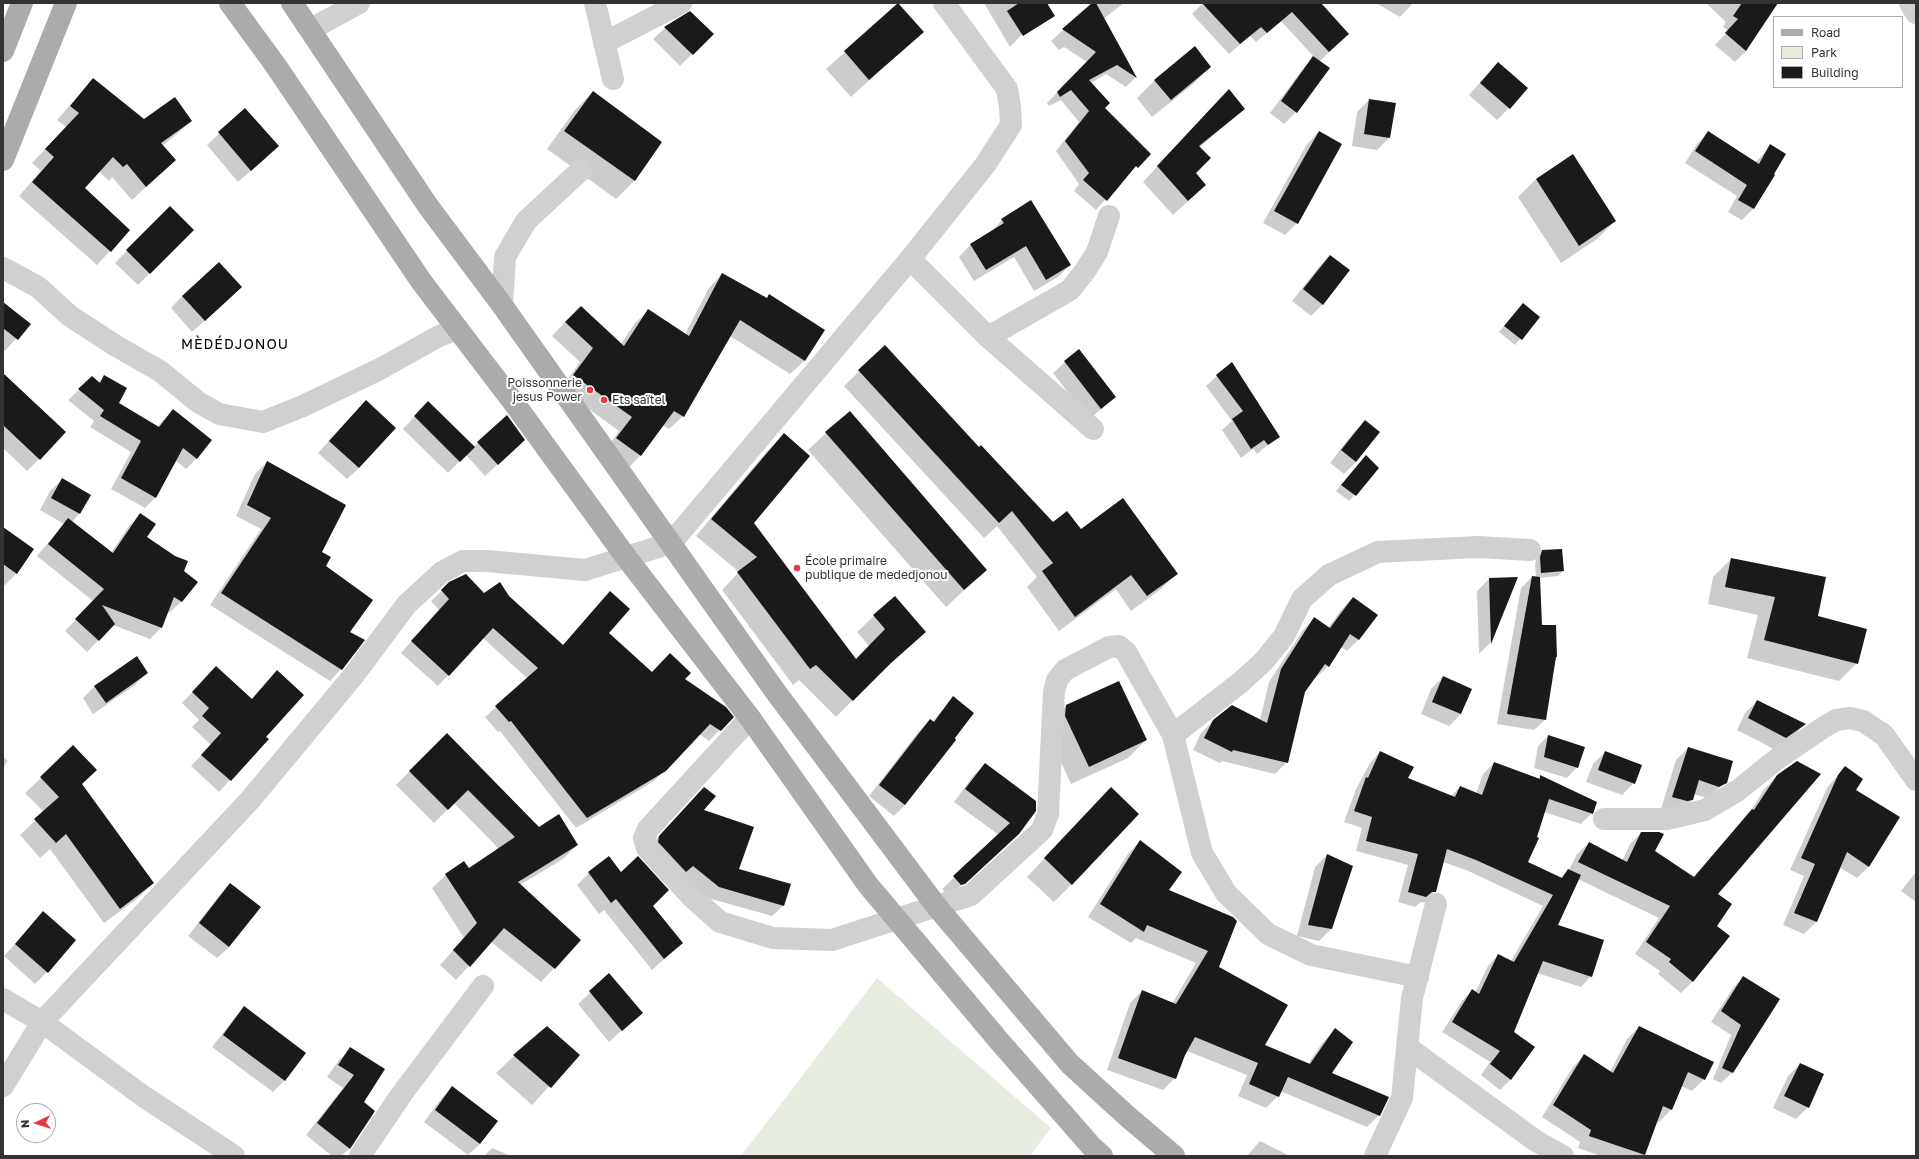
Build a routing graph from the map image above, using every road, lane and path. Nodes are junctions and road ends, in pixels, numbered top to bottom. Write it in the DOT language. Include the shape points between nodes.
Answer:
graph roads {
  1 [pos="22,3"];
  2 [pos="66,3"];
  3 [pos="230,3"];
  4 [pos="292,3"];
  5 [pos="359,3"];
  6 [pos="595,3"];
  7 [pos="681,3"];
  8 [pos="944,3"];
  9 [pos="1910,3"];
  10 [pos="1916,14"];
  11 [pos="311,29"];
  12 [pos="604,43"];
  13 [pos="3,51"];
  14 [pos="613,79"];
  15 [pos="3,160"];
  16 [pos="581,170"];
  17 [pos="1109,216"];
  18 [pos="910,259"];
  19 [pos="3,268"];
  20 [pos="502,305"];
  21 [pos="458,330"];
  22 [pos="988,337"];
  23 [pos="1093,429"];
  24 [pos="672,543"];
  25 [pos="1530,550"];
  26 [pos="626,558"];
  27 [pos="750,718"];
  28 [pos="1173,735"];
  29 [pos="1916,780"];
  30 [pos="1604,819"];
  31 [pos="1436,904"];
  32 [pos="937,907"];
  33 [pos="897,919"];
  34 [pos="1418,978"];
  35 [pos="483,986"];
  36 [pos="3,999"];
  37 [pos="42,1022"];
  38 [pos="1407,1047"];
  39 [pos="3,1086"];
  40 [pos="234,1156"];
  41 [pos="360,1156"];
  42 [pos="1102,1156"];
  43 [pos="1174,1156"];
  44 [pos="1375,1156"];
  45 [pos="1563,1156"];
  1 -- 13 [label="main road"];
  2 -- 15 [label="main road"];
  3 -- 21 [label="main road" via="276,66 421,281"];
  4 -- 11 [label="main road"];
  5 -- 11 [label="street"];
  6 -- 12 [label="street"];
  7 -- 12 [label="street"];
  8 -- 18 [label="street" via="1007,89 1011,125 985,165"];
  9 -- 10 [label="street"];
  11 -- 20 [label="main road" via="428,206"];
  12 -- 14 [label="street"];
  16 -- 20 [label="street" via="526,221 506,257"];
  17 -- 22 [label="street" via="1097,252 1070,290"];
  18 -- 22 [label="street"];
  18 -- 24 [label="street"];
  19 -- 21 [label="street" via="38,287 70,316 160,371 198,402 220,414 263,422 310,403 380,369 439,336"];
  20 -- 24 [label="main road"];
  21 -- 26 [label="main road"];
  22 -- 23 [label="street"];
  24 -- 26 [label="street"];
  24 -- 32 [label="main road" via="775,691"];
  25 -- 28 [label="street" via="1478,547 1378,552 1329,575 1302,599 1284,636 1264,661 1242,682"];
  26 -- 27 [label="main road"];
  26 -- 37 [label="street" via="585,570 463,561 442,572 407,604 354,675 250,800"];
  27 -- 33 [label="main road" via="868,885"];
  27 -- 33 [label="street" via="648,829 644,838 647,848 693,898 720,922 773,938 832,940"];
  28 -- 32 [label="street" via="1126,652 1119,646 1109,646 1065,670 1057,680 1054,692 1048,814 1042,830 971,895"];
  28 -- 34 [label="street" via="1202,853 1226,893 1268,934 1311,955"];
  29 -- 30 [label="street" via="1884,735 1863,721 1850,718 1836,720 1824,727 1737,791 1705,810 1667,819"];
  31 -- 34 [label="street"];
  32 -- 33 [label="street"];
  32 -- 43 [label="main road" via="1070,1064"];
  33 -- 42 [label="main road" via="1000,1042"];
  34 -- 38 [label="street" via="1411,1006"];
  35 -- 41 [label="street" via="401,1095"];
  36 -- 37 [label="street"];
  37 -- 39 [label="street"];
  37 -- 40 [label="street" via="143,1096"];
  38 -- 44 [label="street" via="1402,1098"];
  38 -- 45 [label="street" via="1536,1141"];
}
